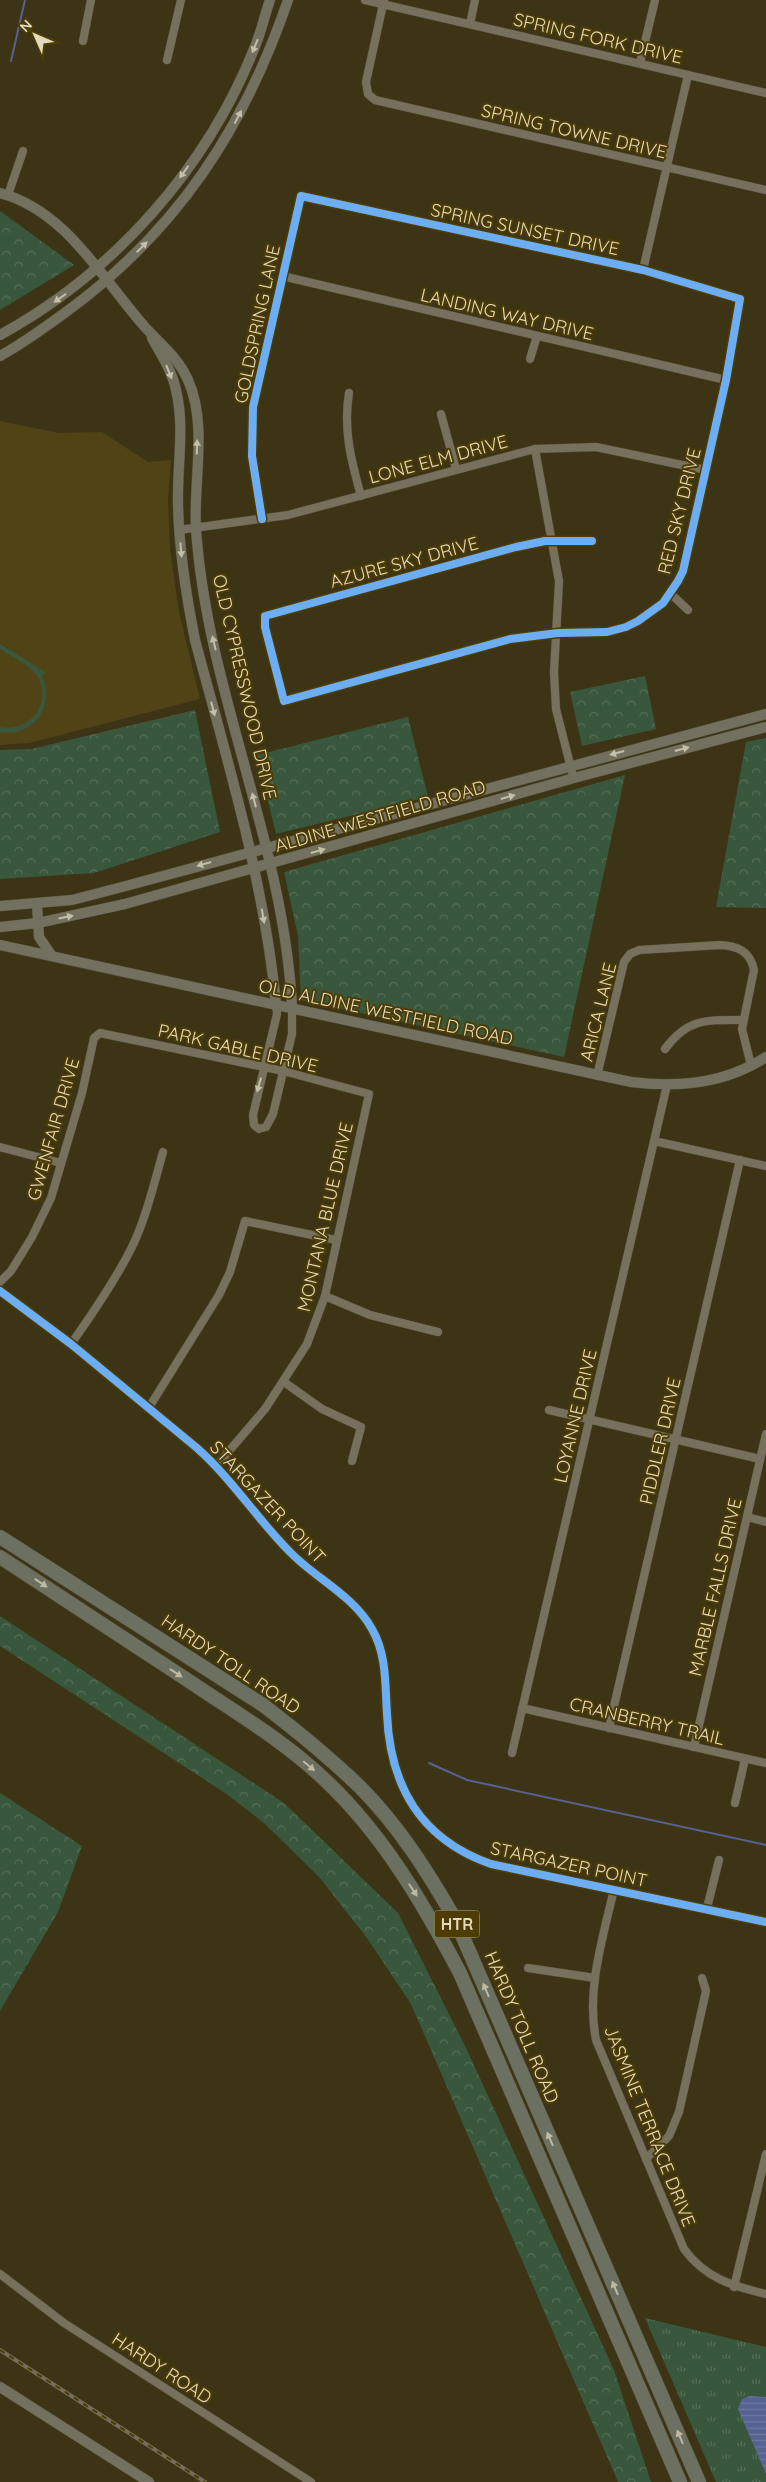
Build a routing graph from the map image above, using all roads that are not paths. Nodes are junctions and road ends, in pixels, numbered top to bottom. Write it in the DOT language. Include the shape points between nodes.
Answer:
graph roads {
  1 [pos="91,0"];
  2 [pos="181,0"];
  3 [pos="270,0"];
  4 [pos="288,0"];
  5 [pos="365,0"];
  6 [pos="475,0"];
  7 [pos="655,0"];
  8 [pos="384,2"];
  9 [pos="470,24"];
  10 [pos="83,41"];
  11 [pos="167,60"];
  12 [pos="640,63"];
  13 [pos="688,75"];
  14 [pos="766,93"];
  15 [pos="207,138"];
  16 [pos="222,147"];
  17 [pos="23,151"];
  18 [pos="667,168"];
  19 [pos="766,190"];
  20 [pos="4,194"];
  21 [pos="301,196"];
  22 [pos="98,268"];
  23 [pos="643,270"];
  24 [pos="282,276"];
  25 [pos="107,281"];
  26 [pos="740,300"];
  27 [pos="147,328"];
  28 [pos="0,335"];
  29 [pos="537,336"];
  30 [pos="0,356"];
  31 [pos="530,358"];
  32 [pos="726,380"];
  33 [pos="349,393"];
  34 [pos="441,414"];
  35 [pos="536,449"];
  36 [pos="456,469"];
  37 [pos="706,470"];
  38 [pos="196,478"];
  39 [pos="179,480"];
  40 [pos="360,496"];
  41 [pos="262,519"];
  42 [pos="196,528"];
  43 [pos="179,530"];
  44 [pos="551,541"];
  45 [pos="592,541"];
  46 [pos="670,594"];
  47 [pos="688,610"];
  48 [pos="558,632"];
  49 [pos="223,681"];
  50 [pos="207,685"];
  51 [pos="284,701"];
  52 [pos="764,714"];
  53 [pos="766,727"];
  54 [pos="657,743"];
  55 [pos="660,755"];
  56 [pos="571,766"];
  57 [pos="574,778"];
  58 [pos="479,791"];
  59 [pos="482,804"];
  60 [pos="386,816"];
  61 [pos="389,830"];
  62 [pos="267,848"];
  63 [pos="251,851"];
  64 [pos="271,864"];
  65 [pos="254,868"];
  66 [pos="122,888"];
  67 [pos="37,904"];
  68 [pos="125,904"];
  69 [pos="0,906"];
  70 [pos="38,922"];
  71 [pos="0,927"];
  72 [pos="0,945"];
  73 [pos="52,956"];
  74 [pos="276,1004"];
  75 [pos="292,1007"];
  76 [pos="742,1020"];
  77 [pos="100,1033"];
  78 [pos="665,1049"];
  79 [pos="766,1057"];
  80 [pos="751,1065"];
  81 [pos="264,1067"];
  82 [pos="283,1071"];
  83 [pos="597,1076"];
  84 [pos="667,1085"];
  85 [pos="369,1094"];
  86 [pos="654,1141"];
  87 [pos="0,1147"];
  88 [pos="163,1152"];
  89 [pos="740,1160"];
  90 [pos="61,1163"];
  91 [pos="766,1166"];
  92 [pos="336,1240"];
  93 [pos="0,1282"];
  94 [pos="0,1291"];
  95 [pos="326,1296"];
  96 [pos="438,1332"];
  97 [pos="71,1344"];
  98 [pos="284,1382"];
  99 [pos="148,1408"];
  100 [pos="549,1410"];
  101 [pos="589,1420"];
  102 [pos="766,1434"];
  103 [pos="675,1440"];
  104 [pos="760,1460"];
  105 [pos="352,1461"];
  106 [pos="216,1465"];
  107 [pos="747,1517"];
  108 [pos="766,1522"];
  109 [pos="0,1537"];
  110 [pos="0,1557"];
  111 [pos="522,1708"];
  112 [pos="609,1728"];
  113 [pos="694,1747"];
  114 [pos="512,1753"];
  115 [pos="745,1759"];
  116 [pos="766,1763"];
  117 [pos="735,1803"];
  118 [pos="719,1860"];
  119 [pos="614,1889"];
  120 [pos="708,1908"];
  121 [pos="766,1922"];
  122 [pos="528,1968"];
  123 [pos="595,1978"];
  124 [pos="702,1978"];
  125 [pos="766,2154"];
  126 [pos="646,2160"];
  127 [pos="0,2274"];
  128 [pos="734,2287"];
  129 [pos="766,2294"];
  130 [pos="0,2387"];
  131 [pos="149,2482"];
  132 [pos="311,2482"];
  133 [pos="680,2482"];
  134 [pos="699,2482"];
  1 -- 10 [label="street"];
  2 -- 11 [label="street"];
  3 -- 15 [label="main road, one-way" via="256,43"];
  16 -- 4 [label="main road, one-way" via="262,70"];
  5 -- 8 [label="street, SPRING FORK DRIVE"];
  6 -- 9 [label="street"];
  7 -- 12 [label="street"];
  8 -- 9 [label="street, SPRING FORK DRIVE"];
  8 -- 18 [label="street, SPRING TOWNE DRIVE" via="366,82 368,94 375,100"];
  9 -- 12 [label="street, SPRING FORK DRIVE"];
  12 -- 13 [label="street, SPRING FORK DRIVE"];
  13 -- 14 [label="street, SPRING FORK DRIVE"];
  13 -- 18 [label="street"];
  15 -- 16 [label="main road"];
  15 -- 22 [label="main road, one-way" via="147,220"];
  25 -- 16 [label="main road, one-way" via="170,218"];
  17 -- 20 [label="street"];
  18 -- 19 [label="street, SPRING TOWNE DRIVE"];
  18 -- 23 [label="street"];
  20 -- 22 [label="main road, OLD CYPRESSWOOD DRIVE" via="44,214"];
  21 -- 23 [label="street, SPRING SUNSET DRIVE"];
  21 -- 24 [label="street, GOLDSPRING LANE"];
  22 -- 25 [label="main road, OLD CYPRESSWOOD DRIVE"];
  22 -- 28 [label="main road, one-way" via="56,301"];
  23 -- 26 [label="street, SPRING SUNSET DRIVE"];
  24 -- 29 [label="street, LANDING WAY DRIVE"];
  24 -- 41 [label="street, GOLDSPRING LANE" via="256,387 251,427"];
  25 -- 27 [label="main road, OLD CYPRESSWOOD DRIVE"];
  25 -- 30 [label="main road" via="28,341"];
  26 -- 32 [label="street, RED SKY DRIVE"];
  38 -- 27 [label="main road, OLD CYPRESSWOOD DRIVE, one-way" via="198,423 189,382 181,364"];
  27 -- 39 [label="main road, OLD CYPRESSWOOD DRIVE, one-way" via="176,388 180,412"];
  29 -- 31 [label="street"];
  29 -- 32 [label="street, LANDING WAY DRIVE"];
  32 -- 37 [label="street, RED SKY DRIVE"];
  33 -- 40 [label="street" via="347,438"];
  34 -- 36 [label="street"];
  35 -- 36 [label="street, LONE ELM DRIVE"];
  35 -- 37 [label="street, LONE ELM DRIVE" via="596,447"];
  35 -- 44 [label="street"];
  36 -- 40 [label="street, LONE ELM DRIVE"];
  37 -- 46 [label="street, RED SKY DRIVE" via="682,571"];
  38 -- 39 [label="main road"];
  38 -- 42 [label="main road, OLD CYPRESSWOOD DRIVE"];
  39 -- 43 [label="main road, OLD CYPRESSWOOD DRIVE"];
  40 -- 41 [label="street, LONE ELM DRIVE"];
  41 -- 42 [label="street, LONE ELM DRIVE"];
  42 -- 43 [label="street, LONE ELM DRIVE"];
  49 -- 42 [label="main road, OLD CYPRESSWOOD DRIVE, one-way" via="204,592"];
  43 -- 50 [label="main road, OLD CYPRESSWOOD DRIVE, one-way" via="188,606"];
  44 -- 45 [label="street, AZURE SKY DRIVE"];
  44 -- 48 [label="street" via="559,581"];
  44 -- 51 [label="street, AZURE SKY DRIVE" via="442,566 265,616"];
  46 -- 47 [label="street"];
  46 -- 48 [label="street, RED SKY DRIVE" via="654,611 626,627 607,632"];
  48 -- 51 [label="street, RED SKY DRIVE" via="510,639"];
  48 -- 56 [label="street" via="554,690"];
  49 -- 50 [label="main road"];
  62 -- 49 [label="main road, OLD CYPRESSWOOD DRIVE, one-way"];
  50 -- 63 [label="main road, OLD CYPRESSWOOD DRIVE, one-way"];
  52 -- 53 [label="main road"];
  52 -- 54 [label="main road, ALDINE WESTFIELD ROAD"];
  55 -- 53 [label="main road, ALDINE WESTFIELD ROAD, one-way"];
  54 -- 55 [label="main road"];
  54 -- 56 [label="main road, ALDINE WESTFIELD ROAD, one-way"];
  55 -- 57 [label="main road, ALDINE WESTFIELD ROAD"];
  56 -- 57 [label="street"];
  56 -- 58 [label="main road, ALDINE WESTFIELD ROAD"];
  59 -- 57 [label="main road, ALDINE WESTFIELD ROAD, one-way"];
  58 -- 59 [label="main road"];
  58 -- 60 [label="main road, ALDINE WESTFIELD ROAD"];
  59 -- 61 [label="main road, ALDINE WESTFIELD ROAD"];
  60 -- 61 [label="main road"];
  60 -- 62 [label="main road, ALDINE WESTFIELD ROAD"];
  64 -- 61 [label="main road, ALDINE WESTFIELD ROAD, one-way"];
  62 -- 63 [label="main road, ALDINE WESTFIELD ROAD"];
  62 -- 64 [label="main road, OLD CYPRESSWOOD DRIVE"];
  63 -- 65 [label="main road, OLD CYPRESSWOOD DRIVE"];
  63 -- 66 [label="main road, ALDINE WESTFIELD ROAD, one-way"];
  64 -- 65 [label="main road, ALDINE WESTFIELD ROAD"];
  64 -- 75 [label="main road, OLD CYPRESSWOOD DRIVE" via="286,934"];
  65 -- 68 [label="main road, ALDINE WESTFIELD ROAD"];
  65 -- 74 [label="main road, OLD CYPRESSWOOD DRIVE, one-way"];
  66 -- 67 [label="main road, ALDINE WESTFIELD ROAD" via="72,900"];
  66 -- 68 [label="main road"];
  67 -- 69 [label="main road, ALDINE WESTFIELD ROAD"];
  67 -- 70 [label="main road"];
  70 -- 68 [label="main road, ALDINE WESTFIELD ROAD, one-way"];
  70 -- 71 [label="main road, ALDINE WESTFIELD ROAD"];
  70 -- 73 [label="main road" via="39,937"];
  72 -- 73 [label="main road, OLD ALDINE WESTFIELD ROAD"];
  73 -- 74 [label="main road, OLD ALDINE WESTFIELD ROAD"];
  74 -- 75 [label="main road, OLD ALDINE WESTFIELD ROAD"];
  74 -- 81 [label="street" via="277,1014"];
  75 -- 82 [label="street" via="292,1034"];
  75 -- 83 [label="main road, OLD ALDINE WESTFIELD ROAD"];
  76 -- 78 [label="street" via="700,1021 684,1028"];
  76 -- 80 [label="street, ARICA LANE"];
  76 -- 83 [label="street, ARICA LANE" via="754,970 752,961 741,948 720,945 638,950 624,962"];
  77 -- 81 [label="street, PARK GABLE DRIVE"];
  77 -- 90 [label="street, GWENFAIR DRIVE" via="94,1038"];
  79 -- 80 [label="main road, OLD ALDINE WESTFIELD ROAD"];
  80 -- 84 [label="main road, OLD ALDINE WESTFIELD ROAD" via="714,1079"];
  81 -- 82 [label="street, PARK GABLE DRIVE"];
  81 -- 82 [label="street, one-way" via="253,1116 254,1125 259,1129 270,1122"];
  82 -- 85 [label="street, PARK GABLE DRIVE"];
  83 -- 84 [label="main road, OLD ALDINE WESTFIELD ROAD"];
  84 -- 86 [label="street, LOYANNE DRIVE"];
  85 -- 92 [label="street, MONTANA BLUE DRIVE"];
  86 -- 89 [label="street"];
  86 -- 101 [label="street, LOYANNE DRIVE"];
  87 -- 90 [label="street"];
  88 -- 97 [label="street" via="132,1247"];
  89 -- 91 [label="street"];
  89 -- 103 [label="street, PIDDLER DRIVE"];
  90 -- 93 [label="street, GWENFAIR DRIVE" via="36,1232"];
  92 -- 95 [label="street, MONTANA BLUE DRIVE"];
  92 -- 99 [label="street" via="245,1221 230,1272 219,1295"];
  94 -- 97 [label="street, STARGAZER POINT"];
  95 -- 96 [label="street" via="370,1315"];
  95 -- 98 [label="street, MONTANA BLUE DRIVE" via="307,1344"];
  97 -- 99 [label="street, STARGAZER POINT"];
  98 -- 105 [label="street" via="322,1409 361,1427"];
  98 -- 106 [label="street, MONTANA BLUE DRIVE" via="266,1409"];
  99 -- 106 [label="street, STARGAZER POINT"];
  100 -- 101 [label="street"];
  101 -- 103 [label="street"];
  101 -- 111 [label="street, LOYANNE DRIVE"];
  102 -- 104 [label="street, MARBLE FALLS DRIVE"];
  103 -- 104 [label="street"];
  103 -- 112 [label="street, PIDDLER DRIVE"];
  104 -- 107 [label="street, MARBLE FALLS DRIVE"];
  106 -- 119 [label="street, STARGAZER POINT" via="288,1550 349,1600 372,1629 385,1669 388,1734 395,1769 410,1801 435,1833 461,1852 491,1864"];
  107 -- 108 [label="street"];
  107 -- 113 [label="street, MARBLE FALLS DRIVE"];
  134 -- 109 [label="highway, HARDY TOLL ROAD / HTR, one-way" via="456,1921 397,1831 360,1788 295,1729 263,1705"];
  110 -- 133 [label="highway, HARDY TOLL ROAD / HTR, one-way" via="275,1738 362,1819 393,1861 428,1913 460,1973"];
  111 -- 112 [label="street, CRANBERRY TRAIL"];
  111 -- 114 [label="street, LOYANNE DRIVE"];
  112 -- 113 [label="street, CRANBERRY TRAIL"];
  113 -- 115 [label="street, CRANBERRY TRAIL"];
  115 -- 116 [label="street, CRANBERRY TRAIL"];
  115 -- 117 [label="street"];
  118 -- 120 [label="street"];
  119 -- 120 [label="street, STARGAZER POINT"];
  119 -- 123 [label="street, JASMINE TERRACE DRIVE"];
  120 -- 121 [label="street, STARGAZER POINT"];
  122 -- 123 [label="street"];
  123 -- 126 [label="street, JASMINE TERRACE DRIVE" via="591,2008 596,2040"];
  124 -- 126 [label="street" via="706,1991 680,2112 669,2136"];
  125 -- 128 [label="street"];
  126 -- 128 [label="street, JASMINE TERRACE DRIVE" via="684,2249 704,2272"];
  127 -- 132 [label="street, HARDY ROAD" via="64,2324"];
  128 -- 129 [label="street, JASMINE TERRACE DRIVE"];
  130 -- 131 [label="main road"];
}
